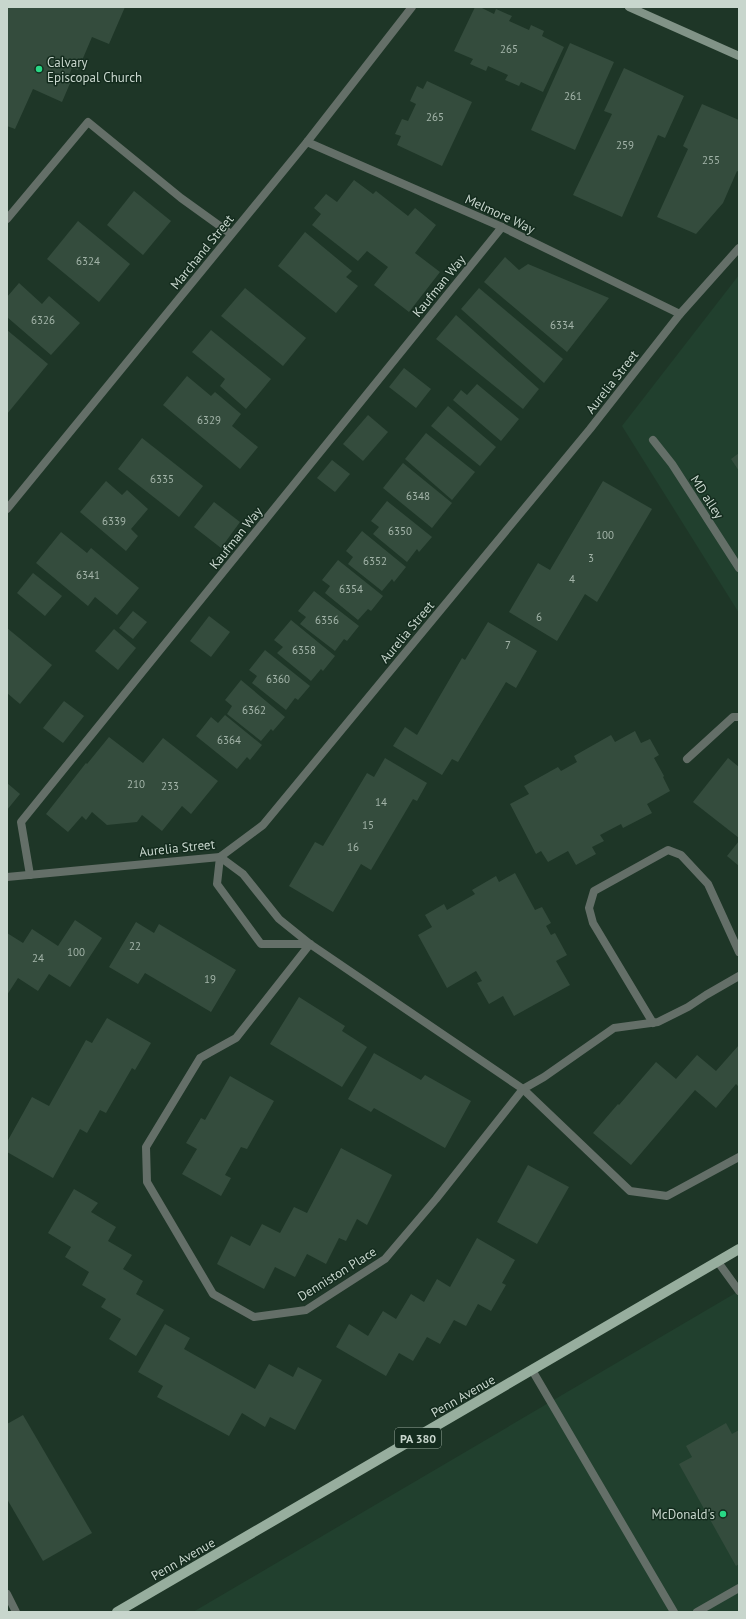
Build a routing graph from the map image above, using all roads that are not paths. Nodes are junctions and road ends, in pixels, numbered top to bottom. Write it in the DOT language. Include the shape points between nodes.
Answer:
graph roads {
  1 [pos="412,7"];
  2 [pos="629,7"];
  3 [pos="739,56"];
  4 [pos="307,142"];
  5 [pos="7,219"];
  6 [pos="502,227"];
  7 [pos="231,234"];
  8 [pos="739,248"];
  9 [pos="680,314"];
  10 [pos="653,440"];
  11 [pos="7,509"];
  12 [pos="739,568"];
  13 [pos="739,717"];
  14 [pos="687,759"];
  15 [pos="220,857"];
  16 [pos="30,875"];
  17 [pos="7,877"];
  18 [pos="310,944"];
  19 [pos="739,952"];
  20 [pos="739,976"];
  21 [pos="653,1022"];
  22 [pos="524,1089"];
  23 [pos="739,1157"];
  24 [pos="739,1250"];
  25 [pos="718,1262"];
  26 [pos="739,1291"];
  27 [pos="532,1370"];
  28 [pos="739,1588"];
  29 [pos="7,1594"];
  30 [pos="16,1612"];
  31 [pos="117,1612"];
  32 [pos="674,1612"];
  33 [pos="697,1612"];
  1 -- 4 [label="street, Marchand Street"];
  2 -- 3 [label="main road"];
  4 -- 6 [label="street, Melmore Way"];
  4 -- 7 [label="street, Marchand Street"];
  5 -- 7 [label="street" via="88,122 181,198"];
  6 -- 9 [label="street, Melmore Way"];
  6 -- 16 [label="street, Kaufman Way" via="21,822"];
  7 -- 11 [label="street, Marchand Street"];
  8 -- 9 [label="street, Aurelia Street"];
  9 -- 15 [label="street, Aurelia Street" via="590,429 263,825"];
  10 -- 12 [label="street, MD alley" via="672,464"];
  13 -- 14 [label="street" via="733,717"];
  15 -- 16 [label="street, Aurelia Street"];
  15 -- 18 [label="street" via="243,874 279,919"];
  15 -- 18 [label="street" via="218,884 261,944"];
  16 -- 17 [label="street, Aurelia Street"];
  18 -- 22 [label="street"];
  18 -- 22 [label="street, Denniston Place" via="236,1038 200,1058 146,1147 147,1182 213,1294 254,1316 306,1310 378,1264 436,1199"];
  19 -- 21 [label="street" via="708,884 681,855 668,850 594,891 589,908 593,923"];
  20 -- 21 [label="street" via="688,1007"];
  21 -- 22 [label="street" via="614,1028"];
  22 -- 23 [label="street" via="630,1191 667,1196"];
  24 -- 25 [label="main road, Penn Avenue / PA 380"];
  25 -- 26 [label="street"];
  25 -- 27 [label="main road, Penn Avenue / PA 380"];
  27 -- 31 [label="main road, Penn Avenue / PA 380"];
  27 -- 32 [label="street"];
  28 -- 33 [label="street"];
  29 -- 30 [label="street"];
}
